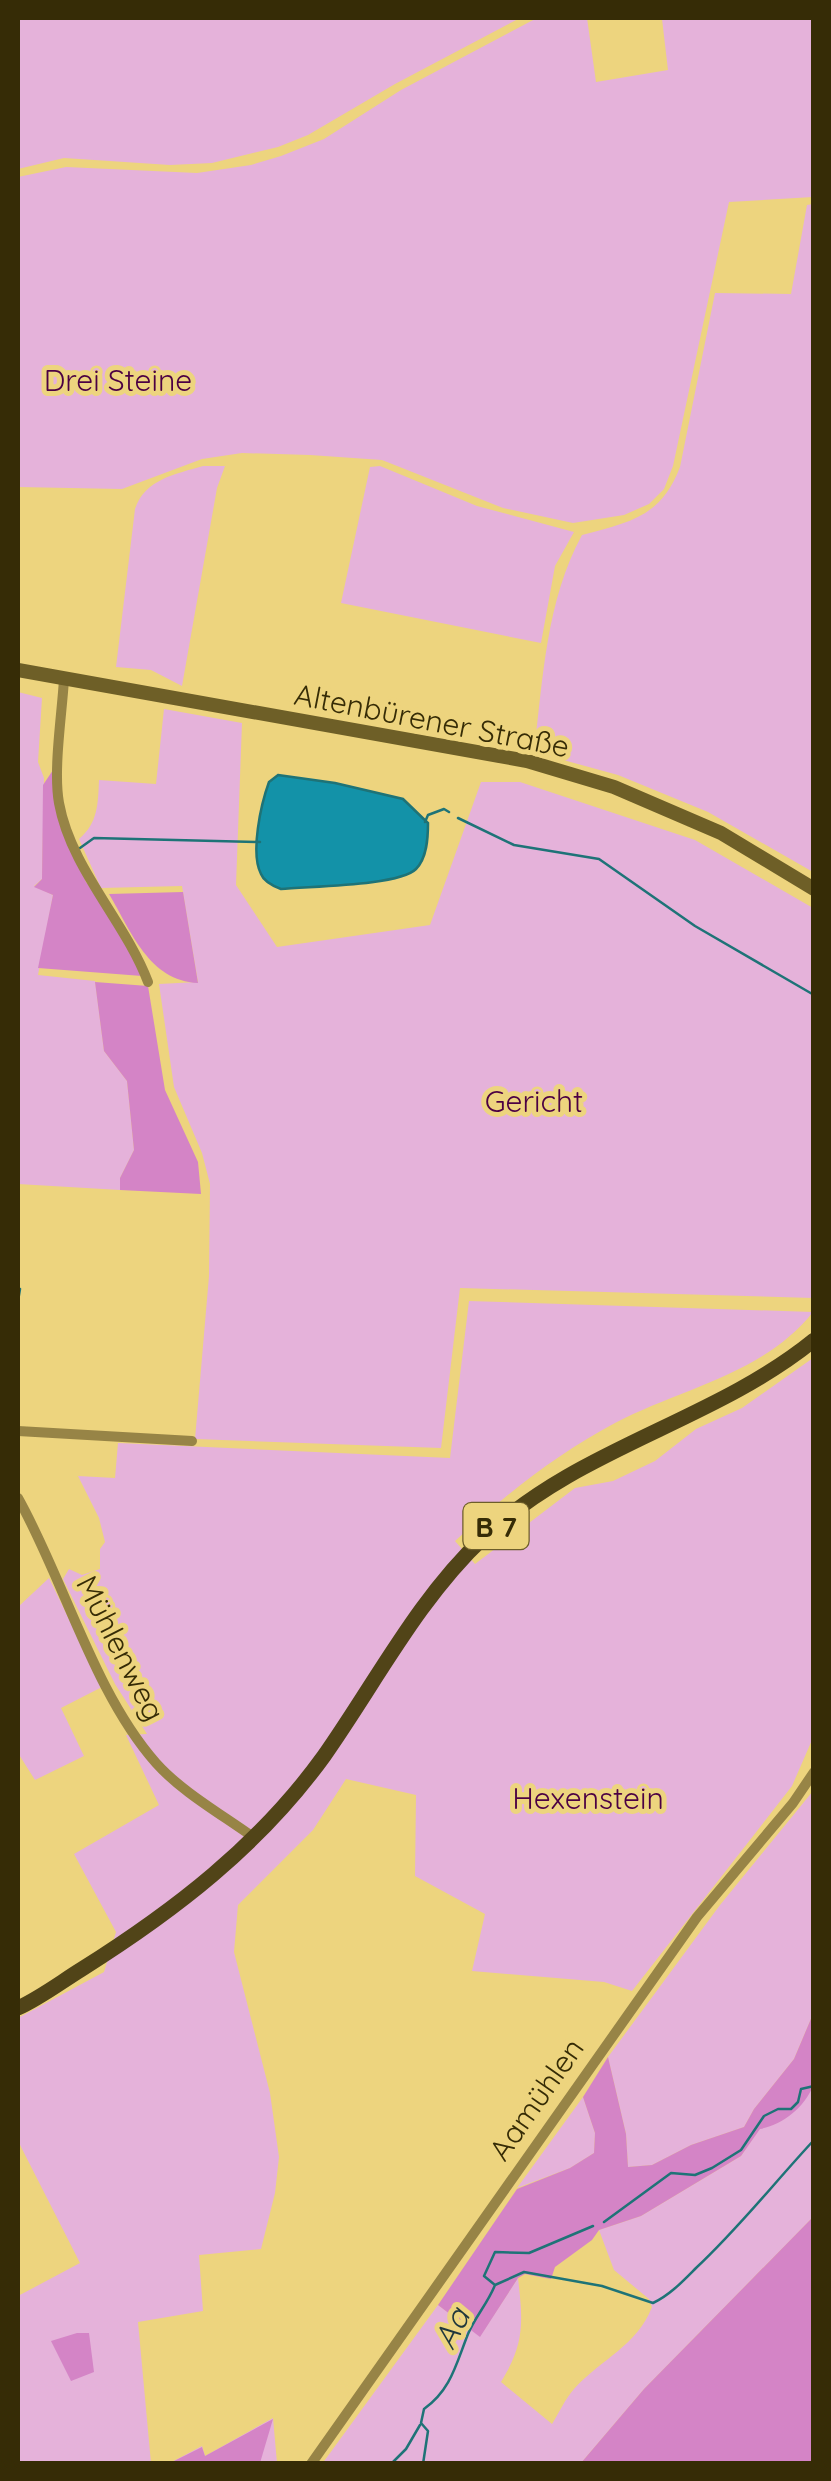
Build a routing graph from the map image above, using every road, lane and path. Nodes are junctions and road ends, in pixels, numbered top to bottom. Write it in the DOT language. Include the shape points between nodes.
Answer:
graph roads {
  1 [pos="18,670"];
  2 [pos="64,679"];
  3 [pos="814,888"];
  4 [pos="148,982"];
  5 [pos="814,1340"];
  6 [pos="18,1431"];
  7 [pos="192,1442"];
  8 [pos="18,1498"];
  9 [pos="814,1772"];
  10 [pos="253,1838"];
  11 [pos="18,2008"];
  12 [pos="311,2464"];
  1 -- 2 [label="street, Altenbürener Straße"];
  2 -- 3 [label="street, Altenbürener Straße" via="527,761 614,787 722,833"];
  2 -- 4 [label="street" via="59,805"];
  5 -- 10 [label="main road, B 7" via="749,1384 560,1478 483,1537 418,1614 311,1772"];
  6 -- 7 [label="street"];
  8 -- 10 [label="street, Mühlenweg" via="126,1722 169,1775"];
  9 -- 12 [label="street, Aamühlen" via="679,1941"];
  10 -- 11 [label="main road, B 7" via="140,1933"];
}
